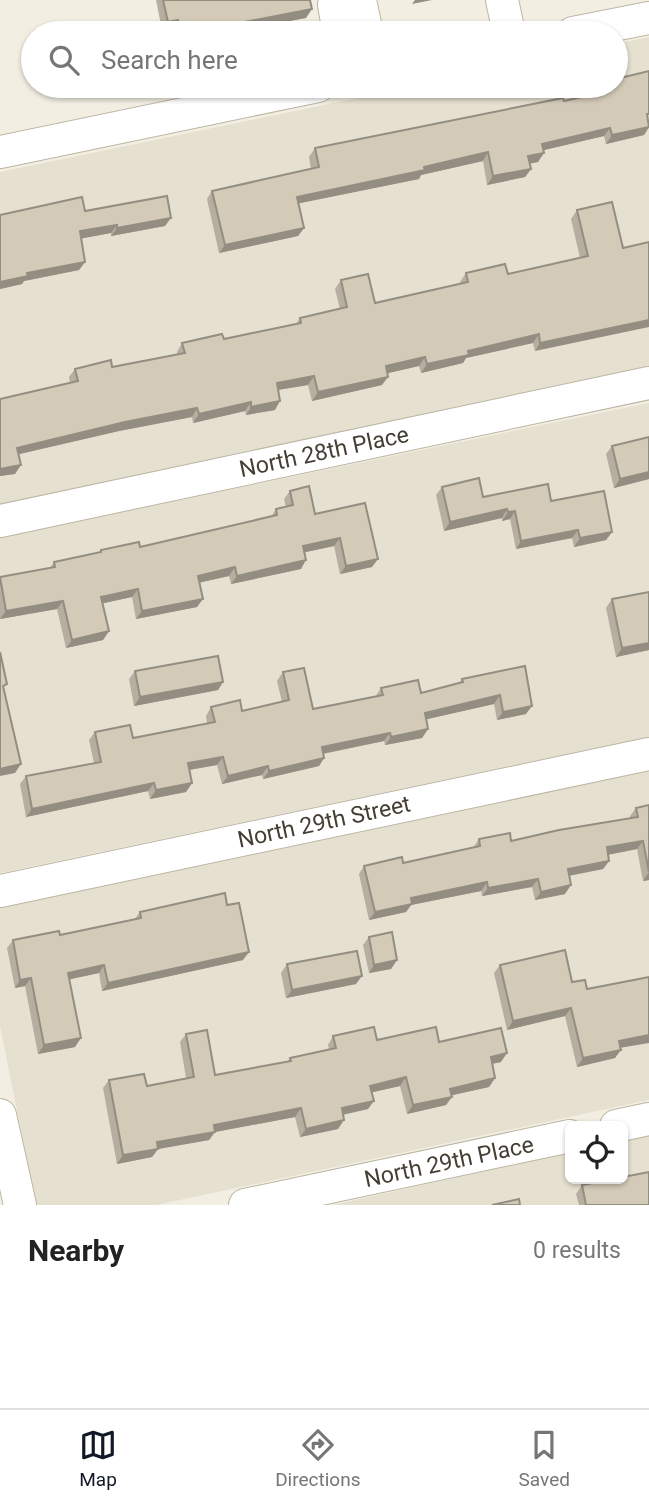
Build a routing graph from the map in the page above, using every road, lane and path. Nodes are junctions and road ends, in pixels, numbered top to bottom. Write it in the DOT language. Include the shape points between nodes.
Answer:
graph roads {
  1 [pos="335,0"];
  2 [pos="360,0"];
  3 [pos="502,0"];
  4 [pos="649,18"];
  5 [pos="337,21"];
  6 [pos="364,21"];
  7 [pos="506,21"];
  8 [pos="628,22"];
  9 [pos="260,98"];
  10 [pos="0,152"];
  11 [pos="649,383"];
  12 [pos="0,521"];
  13 [pos="649,754"];
  14 [pos="0,891"];
  15 [pos="0,1115"];
  16 [pos="649,1119"];
  17 [pos="628,1123"];
  18 [pos="565,1137"];
  19 [pos="20,1205"];
  20 [pos="245,1205"];
  1 -- 5 [label="street"];
  2 -- 6 [label="street"];
  3 -- 7 [label="street"];
  4 -- 8 [label="street"];
  9 -- 10 [label="street"];
  11 -- 12 [label="street, North 28th Place"];
  13 -- 14 [label="street, North 29th Street"];
  15 -- 19 [label="street"];
  16 -- 17 [label="street"];
  18 -- 20 [label="street, North 29th Place"];
}
